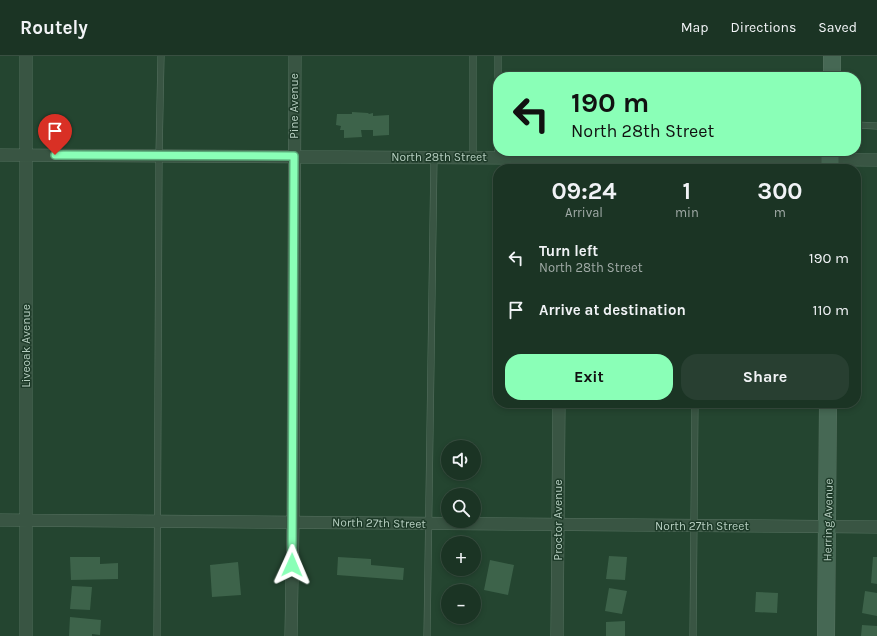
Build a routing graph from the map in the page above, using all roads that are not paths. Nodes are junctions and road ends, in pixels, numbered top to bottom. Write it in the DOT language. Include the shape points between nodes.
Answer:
graph roads {
  1 [pos="26,56"];
  2 [pos="161,56"];
  3 [pos="295,56"];
  4 [pos="473,56"];
  5 [pos="498,56"];
  6 [pos="832,56"];
  7 [pos="498,72"];
  8 [pos="832,72"];
  9 [pos="861,125"];
  10 [pos="877,126"];
  11 [pos="0,155"];
  12 [pos="26,155"];
  13 [pos="159,156"];
  14 [pos="294,156"];
  15 [pos="434,157"];
  16 [pos="473,158"];
  17 [pos="498,158"];
  18 [pos="830,160"];
  19 [pos="877,160"];
  20 [pos="561,164"];
  21 [pos="696,164"];
  22 [pos="559,408"];
  23 [pos="695,408"];
  24 [pos="828,408"];
  25 [pos="0,520"];
  26 [pos="26,520"];
  27 [pos="158,521"];
  28 [pos="293,522"];
  29 [pos="429,523"];
  30 [pos="558,525"];
  31 [pos="694,526"];
  32 [pos="828,526"];
  33 [pos="877,527"];
  34 [pos="26,636"];
  35 [pos="157,636"];
  36 [pos="291,636"];
  37 [pos="427,636"];
  38 [pos="557,636"];
  39 [pos="693,636"];
  40 [pos="826,636"];
  1 -- 12 [label="street, Liveoak Avenue"];
  2 -- 13 [label="lane"];
  3 -- 14 [label="street, Pine Avenue"];
  4 -- 16 [label="lane"];
  5 -- 7 [label="lane"];
  6 -- 8 [label="main road"];
  9 -- 10 [label="lane"];
  11 -- 12 [label="street, North 28th Street"];
  12 -- 13 [label="street, North 28th Street"];
  12 -- 26 [label="street, Liveoak Avenue"];
  13 -- 14 [label="street, North 28th Street"];
  13 -- 27 [label="lane"];
  14 -- 15 [label="street, North 28th Street"];
  14 -- 28 [label="street, Pine Avenue"];
  15 -- 16 [label="street, North 28th Street"];
  15 -- 29 [label="lane"];
  16 -- 17 [label="street, North 28th Street"];
  17 -- 20 [label="street, North 28th Street"];
  18 -- 19 [label="street, North 28th Street"];
  18 -- 21 [label="street, North 28th Street"];
  20 -- 21 [label="street, North 28th Street"];
  22 -- 30 [label="street, Proctor Avenue"];
  23 -- 31 [label="lane"];
  24 -- 32 [label="main road, Herring Avenue"];
  25 -- 26 [label="street, North 27th Street"];
  26 -- 27 [label="street, North 27th Street"];
  26 -- 34 [label="street, Liveoak Avenue"];
  27 -- 28 [label="street, North 27th Street"];
  27 -- 35 [label="lane"];
  28 -- 29 [label="street, North 27th Street"];
  28 -- 36 [label="street, Pine Avenue"];
  29 -- 30 [label="street, North 27th Street"];
  29 -- 37 [label="lane"];
  30 -- 31 [label="street, North 27th Street"];
  30 -- 38 [label="street, Proctor Avenue"];
  31 -- 32 [label="street, North 27th Street"];
  31 -- 39 [label="lane"];
  32 -- 33 [label="street, North 27th Street"];
  32 -- 40 [label="main road, Herring Avenue"];
}
